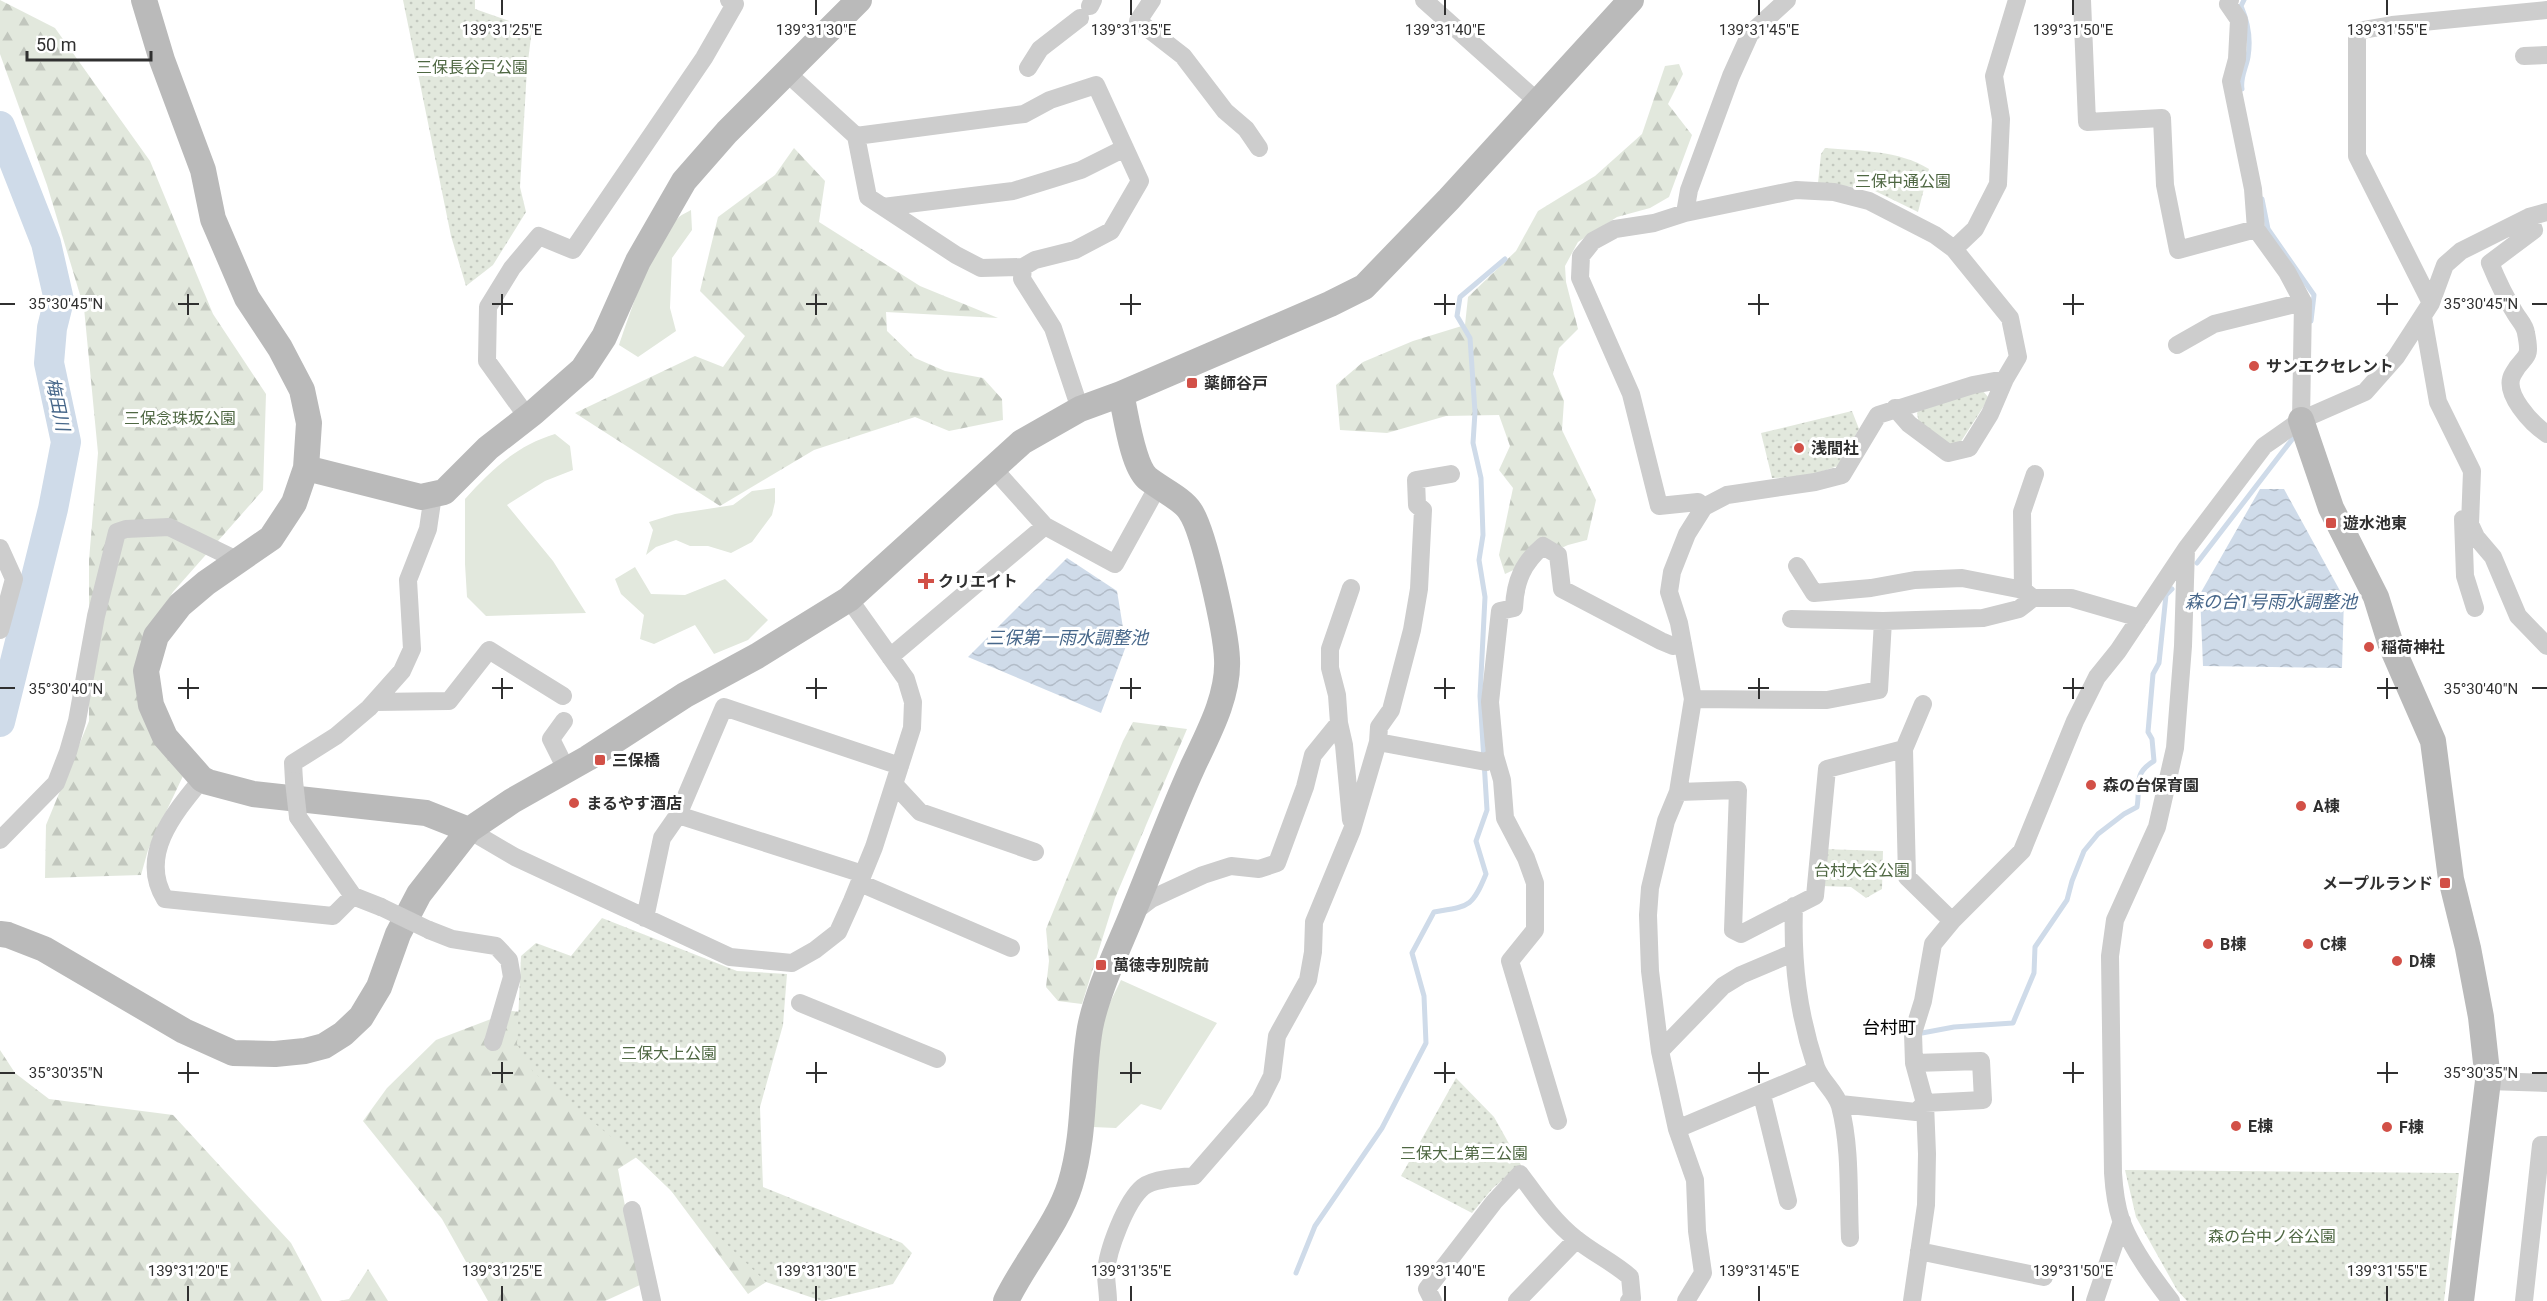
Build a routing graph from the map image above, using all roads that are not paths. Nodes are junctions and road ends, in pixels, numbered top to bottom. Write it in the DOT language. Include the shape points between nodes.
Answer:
graph roads {
  1 [pos="144,0"];
  2 [pos="729,0"];
  3 [pos="1152,0"];
  4 [pos="1424,0"];
  5 [pos="1631,0"];
  6 [pos="1786,0"];
  7 [pos="2017,0"];
  8 [pos="2082,0"];
  9 [pos="2230,0"];
  10 [pos="857,1"];
  11 [pos="1088,8"];
  12 [pos="2547,10"];
  13 [pos="2547,55"];
  14 [pos="2524,56"];
  15 [pos="1028,68"];
  16 [pos="787,74"];
  17 [pos="1538,102"];
  18 [pos="856,136"];
  19 [pos="1125,148"];
  20 [pos="1259,148"];
  21 [pos="883,207"];
  22 [pos="1685,213"];
  23 [pos="2538,215"];
  24 [pos="2256,229"];
  25 [pos="1954,249"];
  26 [pos="1023,267"];
  27 [pos="2303,302"];
  28 [pos="2427,310"];
  29 [pos="2177,345"];
  30 [pos="2005,379"];
  31 [pos="1121,394"];
  32 [pos="1895,408"];
  33 [pos="1080,409"];
  34 [pos="528,418"];
  35 [pos="2301,420"];
  36 [pos="2547,434"];
  37 [pos="306,468"];
  38 [pos="993,468"];
  39 [pos="1451,474"];
  40 [pos="2036,474"];
  41 [pos="1158,486"];
  42 [pos="2470,494"];
  43 [pos="433,495"];
  44 [pos="1704,507"];
  45 [pos="1045,526"];
  46 [pos="0,548"];
  47 [pos="2186,549"];
  48 [pos="239,561"];
  49 [pos="1797,566"];
  50 [pos="1351,588"];
  51 [pos="2028,594"];
  52 [pos="849,599"];
  53 [pos="2475,608"];
  54 [pos="2140,618"];
  55 [pos="1791,619"];
  56 [pos="1883,621"];
  57 [pos="0,630"];
  58 [pos="1683,644"];
  59 [pos="2547,646"];
  60 [pos="890,657"];
  61 [pos="563,696"];
  62 [pos="1693,699"];
  63 [pos="375,702"];
  64 [pos="1923,704"];
  65 [pos="564,721"];
  66 [pos="1338,723"];
  67 [pos="1378,742"];
  68 [pos="1904,749"];
  69 [pos="1495,756"];
  70 [pos="900,766"];
  71 [pos="567,771"];
  72 [pos="202,779"];
  73 [pos="894,784"];
  74 [pos="1678,792"];
  75 [pos="678,815"];
  76 [pos="469,830"];
  77 [pos="1352,830"];
  78 [pos="0,840"];
  79 [pos="1035,852"];
  80 [pos="862,878"];
  81 [pos="353,896"];
  82 [pos="1794,906"];
  83 [pos="1133,913"];
  84 [pos="645,918"];
  85 [pos="1952,921"];
  86 [pos="0,934"];
  87 [pos="1011,948"];
  88 [pos="1793,953"];
  89 [pos="800,1003"];
  90 [pos="493,1042"];
  91 [pos="1660,1051"];
  92 [pos="937,1059"];
  93 [pos="1914,1063"];
  94 [pos="1817,1071"];
  95 [pos="2488,1081"];
  96 [pos="2547,1083"];
  97 [pos="1762,1095"];
  98 [pos="1925,1103"];
  99 [pos="1840,1104"];
  100 [pos="1558,1121"];
  101 [pos="1677,1129"];
  102 [pos="2547,1145"];
  103 [pos="1788,1201"];
  104 [pos="632,1210"];
  105 [pos="2122,1221"];
  106 [pos="1850,1238"];
  107 [pos="1576,1240"];
  108 [pos="1919,1251"];
  109 [pos="2044,1277"];
  110 [pos="652,1301"];
  111 [pos="1006,1301"];
  112 [pos="1108,1301"];
  113 [pos="1433,1301"];
  114 [pos="1517,1301"];
  115 [pos="1629,1301"];
  116 [pos="1686,1301"];
  117 [pos="1912,1301"];
  118 [pos="2095,1301"];
  119 [pos="2171,1301"];
  120 [pos="2461,1301"];
  121 [pos="2524,1301"];
  1 -- 37 [label="street" via="203,170 213,219 247,298 302,390 309,423"];
  2 -- 34 [label="street" via="735,4 704,58 573,250 539,236 512,268 488,307 487,361"];
  3 -- 20 [label="street" via="1138,21 1183,56"];
  4 -- 17 [label="street"];
  5 -- 17 [label="street"];
  6 -- 22 [label="street" via="1750,34 1704,148"];
  7 -- 25 [label="street" via="1994,76 2001,119 1998,184 1975,229"];
  8 -- 24 [label="street" via="2087,122 2162,118 2165,185 2178,250"];
  9 -- 24 [label="street" via="2228,4 2239,20 2240,40 2231,81 2253,189"];
  10 -- 16 [label="street"];
  11 -- 15 [label="street" via="1040,49"];
  12 -- 28 [label="street" via="2357,31 2357,156"];
  13 -- 14 [label="street"];
  16 -- 18 [label="street"];
  16 -- 34 [label="street" via="727,132 684,181 638,261 604,337 583,369"];
  17 -- 31 [label="street" via="1364,287"];
  18 -- 19 [label="street" via="1024,114 1096,84"];
  18 -- 21 [label="street" via="868,197"];
  19 -- 21 [label="street" via="1081,170 1013,191"];
  19 -- 26 [label="street" via="1140,181 1111,231 1075,250"];
  21 -- 26 [label="street" via="981,268"];
  22 -- 25 [label="street" via="1796,190 1834,192 1869,201"];
  22 -- 44 [label="street" via="1615,229 1593,241 1581,256 1580,278 1630,394 1659,506 1698,502"];
  23 -- 28 [label="street" via="2461,251 2445,265"];
  23 -- 36 [label="street" via="2534,230 2490,263 2526,329 2529,351 2513,374 2512,397"];
  24 -- 27 [label="street"];
  25 -- 30 [label="street" via="2010,318 2018,357"];
  26 -- 33 [label="street" via="1022,279 1053,328"];
  27 -- 29 [label="street" via="2214,324"];
  27 -- 35 [label="street"];
  28 -- 35 [label="street" via="2396,357 2365,392"];
  28 -- 42 [label="street" via="2438,402 2472,471"];
  30 -- 32 [label="street"];
  30 -- 32 [label="street" via="1969,448 1948,453 1909,424"];
  31 -- 33 [label="street"];
  31 -- 41 [label="street" via="1137,460 1144,475"];
  32 -- 44 [label="street" via="1878,415 1842,475 1727,495"];
  33 -- 38 [label="street" via="1022,442"];
  34 -- 43 [label="street" via="488,448 444,492"];
  35 -- 47 [label="street" via="2264,446"];
  35 -- 95 [label="street" via="2331,508 2376,597 2391,645 2433,741 2451,845 2451,879 2481,1017"];
  37 -- 43 [label="street" via="422,497"];
  37 -- 48 [label="street" via="294,503 271,538"];
  38 -- 45 [label="street"];
  38 -- 52 [label="street"];
  39 -- 67 [label="street" via="1416,480 1417,505 1423,510 1419,589 1391,710 1379,727"];
  40 -- 51 [label="street" via="2022,513"];
  41 -- 45 [label="street" via="1115,564"];
  41 -- 83 [label="street" via="1190,510 1203,546 1227,660 1225,687 1207,736"];
  42 -- 53 [label="street" via="2463,502 2465,576"];
  42 -- 59 [label="street" via="2469,524 2493,557 2518,616"];
  43 -- 63 [label="street" via="428,529 408,580 412,649 402,671"];
  44 -- 58 [label="street" via="1687,534 1672,572 1670,592"];
  45 -- 60 [label="street"];
  46 -- 57 [label="street" via="14,579"];
  47 -- 54 [label="street"];
  47 -- 105 [label="street" via="2175,748 2157,827 2115,920 2110,956 2113,1173"];
  48 -- 72 [label="street" via="180,605 156,636 146,671 151,705 165,737"];
  48 -- 78 [label="street" via="169,527 117,532 68,752 56,783"];
  49 -- 51 [label="street" via="1814,593 1962,578"];
  50 -- 66 [label="street" via="1330,649"];
  51 -- 54 [label="street" via="2071,598"];
  51 -- 56 [label="street" via="2019,609 1983,618"];
  52 -- 60 [label="street"];
  52 -- 71 [label="street" via="685,695"];
  54 -- 85 [label="street" via="2097,677 2022,850"];
  55 -- 56 [label="street" via="1826,623"];
  56 -- 62 [label="street" via="1879,690"];
  58 -- 62 [label="street"];
  58 -- 69 [label="street" via="1673,646 1661,641 1562,589 1558,555 1544,546 1528,559 1515,591 1514,608 1500,611 1490,702"];
  60 -- 70 [label="street" via="906,679 914,702 912,728"];
  61 -- 63 [label="street" via="489,650 449,701"];
  62 -- 74 [label="street"];
  63 -- 81 [label="street, bridge" via="336,736 293,763 298,817"];
  64 -- 68 [label="street"];
  65 -- 71 [label="street" via="551,739"];
  66 -- 77 [label="street" via="1344,745"];
  66 -- 83 [label="street" via="1313,754 1305,787 1276,863 1259,869 1231,866 1203,875 1151,899"];
  67 -- 69 [label="street" via="1486,762"];
  67 -- 77 [label="street"];
  68 -- 82 [label="street" via="1827,769 1815,897"];
  68 -- 85 [label="street" via="1907,877"];
  69 -- 100 [label="street" via="1503,780 1505,818 1527,858 1535,883 1535,930 1509,961"];
  70 -- 73 [label="street"];
  70 -- 75 [label="street" via="724,707"];
  71 -- 76 [label="street"];
  72 -- 76 [label="street" via="252,794 426,813"];
  72 -- 81 [label="street" via="161,835 157,886 165,899 333,916"];
  73 -- 79 [label="street" via="920,812"];
  73 -- 80 [label="street"];
  74 -- 82 [label="street" via="1738,790 1733,930 1741,934"];
  74 -- 91 [label="street" via="1666,821 1650,888 1650,971"];
  75 -- 80 [label="street"];
  75 -- 84 [label="street" via="662,838"];
  76 -- 84 [label="street" via="515,857"];
  76 -- 86 [label="street" via="419,894 361,1017 324,1046 305,1051 233,1053 212,1045 44,949"];
  77 -- 112 [label="street" via="1314,922 1308,980 1277,1036 1272,1076 1260,1100 1194,1176 1144,1186 1126,1211 1112,1244 1106,1272"];
  80 -- 84 [label="street" via="838,932 792,963 730,957"];
  80 -- 87 [label="street"];
  81 -- 90 [label="street, bridge" via="452,939 496,946 509,960 512,977"];
  82 -- 88 [label="street"];
  83 -- 111 [label="street" via="1091,1027 1070,1186"];
  85 -- 93 [label="street" via="1933,944 1913,1033"];
  88 -- 91 [label="street" via="1724,986"];
  88 -- 94 [label="street" via="1803,1021"];
  89 -- 92 [label="street"];
  91 -- 101 [label="street"];
  93 -- 98 [label="street"];
  93 -- 98 [label="street" via="1981,1061 1983,1100"];
  94 -- 97 [label="street"];
  94 -- 99 [label="street"];
  95 -- 96 [label="street"];
  95 -- 120 [label="street"];
  97 -- 101 [label="street"];
  97 -- 103 [label="street"];
  98 -- 99 [label="street" via="1916,1112"];
  98 -- 108 [label="street" via="1926,1205"];
  99 -- 106 [label="street" via="1847,1152"];
  101 -- 116 [label="street" via="1695,1180 1703,1273"];
  102 -- 121 [label="street" via="2541,1145"];
  104 -- 110 [label="street"];
  105 -- 118 [label="street"];
  105 -- 119 [label="street"];
  107 -- 113 [label="street" via="1557,1223 1520,1174 1427,1289"];
  107 -- 114 [label="street"];
  107 -- 115 [label="street" via="1630,1277"];
  108 -- 109 [label="street"];
  108 -- 117 [label="street"];
}
